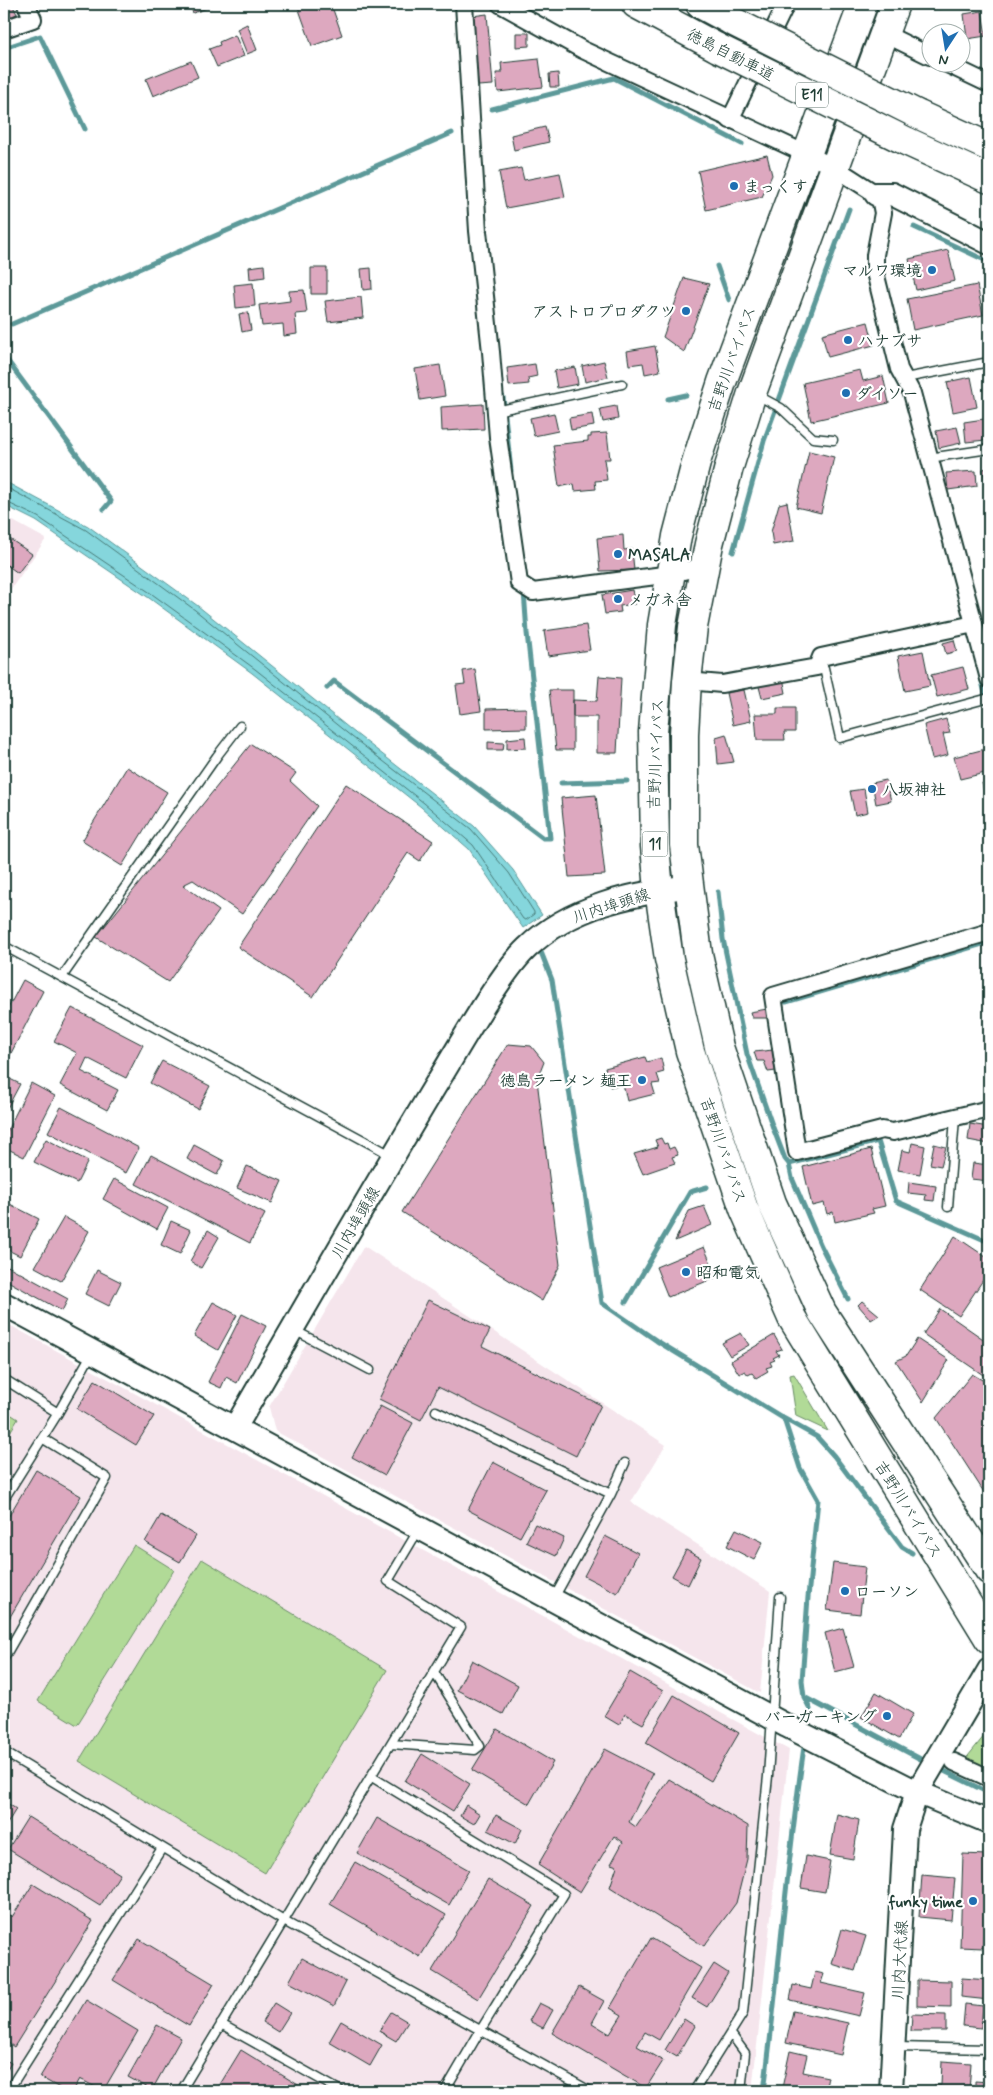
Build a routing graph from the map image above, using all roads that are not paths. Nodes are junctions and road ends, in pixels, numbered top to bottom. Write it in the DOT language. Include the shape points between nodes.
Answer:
graph roads {
  1 [pos="26,4"];
  2 [pos="464,4"];
  3 [pos="500,4"];
  4 [pos="636,4"];
  5 [pos="700,4"];
  6 [pos="786,4"];
  7 [pos="863,4"];
  8 [pos="895,4"];
  9 [pos="4,29"];
  10 [pos="883,33"];
  11 [pos="920,51"];
  12 [pos="964,72"];
  13 [pos="989,84"];
  14 [pos="730,120"];
  15 [pos="989,147"];
  16 [pos="807,155"];
  17 [pos="834,167"];
  18 [pos="989,179"];
  19 [pos="876,194"];
  20 [pos="989,243"];
  21 [pos="989,362"];
  22 [pos="904,378"];
  23 [pos="622,384"];
  24 [pos="770,402"];
  25 [pos="496,411"];
  26 [pos="833,440"];
  27 [pos="989,449"];
  28 [pos="929,458"];
  29 [pos="704,566"];
  30 [pos="671,574"];
  31 [pos="974,624"];
  32 [pos="818,667"];
  33 [pos="989,679"];
  34 [pos="686,681"];
  35 [pos="989,698"];
  36 [pos="240,726"];
  37 [pos="690,886"];
  38 [pos="659,890"];
  39 [pos="989,932"];
  40 [pos="4,946"];
  41 [pos="62,977"];
  42 [pos="989,1109"];
  43 [pos="955,1118"];
  44 [pos="393,1156"];
  45 [pos="948,1207"];
  46 [pos="4,1304"];
  47 [pos="292,1329"];
  48 [pos="92,1352"];
  49 [pos="370,1370"];
  50 [pos="4,1379"];
  51 [pos="436,1411"];
  52 [pos="58,1413"];
  53 [pos="235,1428"];
  54 [pos="42,1438"];
  55 [pos="625,1463"];
  56 [pos="611,1494"];
  57 [pos="4,1499"];
  58 [pos="420,1529"];
  59 [pos="989,1570"];
  60 [pos="780,1597"];
  61 [pos="553,1601"];
  62 [pos="989,1640"];
  63 [pos="4,1658"];
  64 [pos="989,1670"];
  65 [pos="434,1672"];
  66 [pos="779,1722"];
  67 [pos="392,1744"];
  68 [pos="4,1752"];
  69 [pos="941,1762"];
  70 [pos="372,1777"];
  71 [pos="989,1778"];
  72 [pos="917,1792"];
  73 [pos="989,1822"];
  74 [pos="162,1848"];
  75 [pos="282,1920"];
  76 [pos="221,2024"];
  77 [pos="480,2031"];
  78 [pos="731,2034"];
  79 [pos="894,2047"];
  80 [pos="989,2049"];
  81 [pos="8,2091"];
  82 [pos="181,2091"];
  83 [pos="341,2091"];
  84 [pos="445,2091"];
  85 [pos="590,2091"];
  86 [pos="694,2091"];
  87 [pos="741,2091"];
  88 [pos="891,2091"];
  1 -- 9 [label="street" via="33,19"];
  2 -- 25 [label="street" via="478,231"];
  3 -- 14 [label="street" via="583,50"];
  4 -- 18 [label="highway, 徳島自動車道 / E11, bridge" via="718,48"];
  5 -- 15 [label="highway, 徳島自動車道 / E11, bridge"];
  6 -- 14 [label="street"];
  7 -- 16 [label="highway, 吉野川バイパス / 11"];
  8 -- 10 [label="highway, 吉野川バイパス / 11"];
  10 -- 11 [label="street"];
  10 -- 17 [label="highway, 吉野川バイパス / 11"];
  12 -- 13 [label="street"];
  14 -- 16 [label="street"];
  16 -- 17 [label="street"];
  16 -- 30 [label="highway, 吉野川バイパス / 11" via="722,382 697,459 677,536"];
  17 -- 19 [label="street"];
  17 -- 24 [label="highway, 吉野川バイパス / 11"];
  19 -- 20 [label="main road" via="892,194"];
  19 -- 22 [label="street" via="883,213 875,272"];
  21 -- 22 [label="lane"];
  22 -- 28 [label="street" via="912,392"];
  23 -- 25 [label="lane"];
  24 -- 26 [label="lane" via="813,438"];
  24 -- 29 [label="highway, 吉野川バイパス / 11" via="729,467"];
  25 -- 30 [label="street" via="519,583 533,592"];
  27 -- 28 [label="lane"];
  28 -- 31 [label="street"];
  29 -- 30 [label="street"];
  29 -- 34 [label="highway, 吉野川バイパス / 11"];
  30 -- 38 [label="highway, 吉野川バイパス / 11" via="662,625 653,732 653,816"];
  31 -- 32 [label="street" via="822,657"];
  31 -- 33 [label="street"];
  32 -- 34 [label="street" via="722,684"];
  32 -- 35 [label="lane" via="824,668 840,738"];
  34 -- 37 [label="highway, 吉野川バイパス / 11" via="684,844"];
  36 -- 41 [label="lane"];
  37 -- 38 [label="main road, 川内埠頭線"];
  37 -- 59 [label="highway, 吉野川バイパス / 11" via="698,954 720,1047 772,1203 822,1312"];
  38 -- 44 [label="main road, 川内埠頭線" via="635,894 571,917 527,948 484,1006"];
  38 -- 62 [label="highway, 吉野川バイパス / 11" via="669,959 690,1051 744,1209 792,1318"];
  39 -- 43 [label="street" via="773,996 797,1152 882,1130 893,1132"];
  40 -- 41 [label="lane"];
  41 -- 44 [label="lane"];
  42 -- 43 [label="street"];
  43 -- 45 [label="lane"];
  44 -- 47 [label="main road, 川内埠頭線"];
  46 -- 48 [label="main road"];
  47 -- 49 [label="lane"];
  47 -- 53 [label="main road, 川内埠頭線"];
  48 -- 52 [label="lane"];
  48 -- 53 [label="main road"];
  50 -- 52 [label="lane"];
  51 -- 56 [label="lane"];
  52 -- 54 [label="lane"];
  53 -- 58 [label="main road"];
  54 -- 57 [label="lane"];
  54 -- 63 [label="lane" via="107,1478"];
  55 -- 56 [label="lane"];
  56 -- 61 [label="lane"];
  58 -- 61 [label="main road"];
  58 -- 65 [label="lane" via="388,1582 461,1627"];
  60 -- 66 [label="lane"];
  61 -- 66 [label="main road"];
  64 -- 69 [label="main road, 川内大代線"];
  65 -- 67 [label="lane"];
  65 -- 67 [label="lane" via="480,1746 475,1750"];
  66 -- 72 [label="main road"];
  66 -- 78 [label="lane" via="768,1776 743,2013"];
  67 -- 70 [label="lane"];
  68 -- 74 [label="lane"];
  69 -- 71 [label="street"];
  69 -- 72 [label="main road, 川内大代線"];
  70 -- 75 [label="lane"];
  70 -- 77 [label="lane" via="564,1894"];
  72 -- 73 [label="main road"];
  72 -- 79 [label="main road, 川内大代線" via="905,1829"];
  74 -- 75 [label="lane"];
  74 -- 81 [label="lane"];
  75 -- 76 [label="lane"];
  75 -- 77 [label="lane"];
  76 -- 82 [label="lane"];
  76 -- 83 [label="lane"];
  77 -- 84 [label="lane"];
  77 -- 85 [label="lane"];
  78 -- 86 [label="lane"];
  78 -- 87 [label="lane" via="745,2054"];
  79 -- 80 [label="lane"];
  79 -- 88 [label="main road, 川内大代線"];
}
